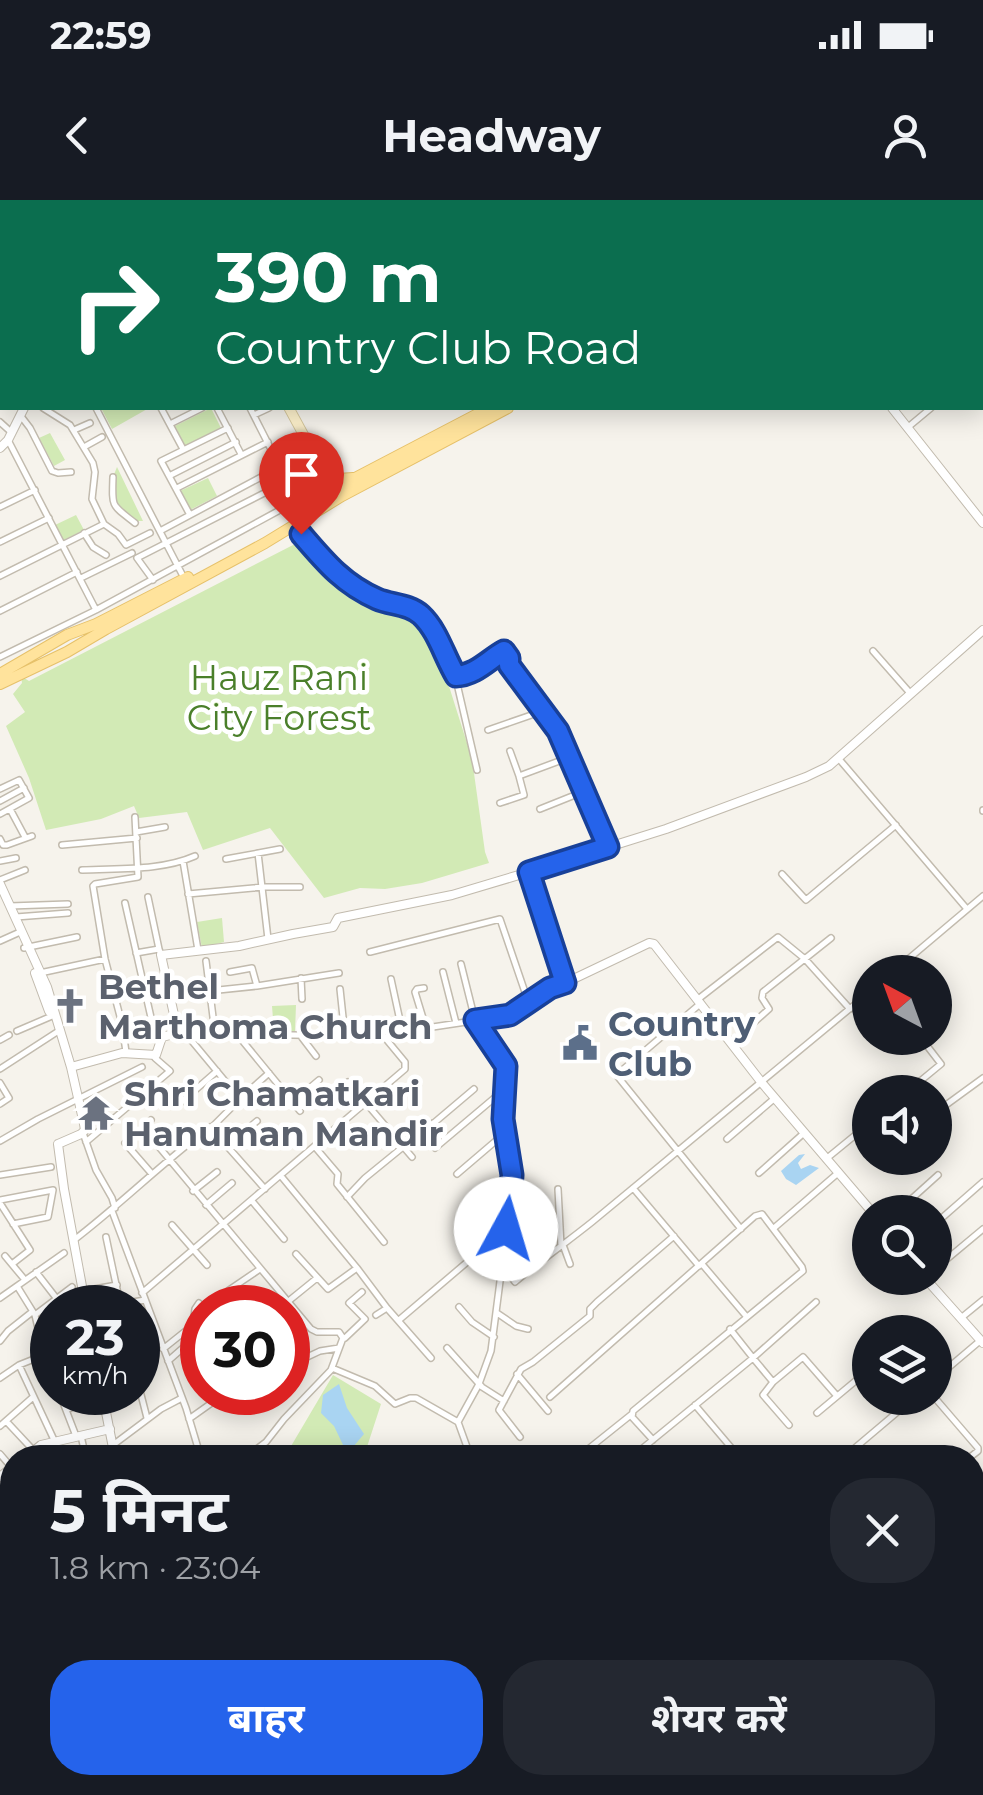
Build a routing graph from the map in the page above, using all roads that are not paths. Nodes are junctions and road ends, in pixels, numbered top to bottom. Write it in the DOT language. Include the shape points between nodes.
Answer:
graph roads {
  1 [pos="46,410"];
  2 [pos="97,410"];
  3 [pos="162,410"];
  4 [pos="198,410"];
  5 [pos="219,410"];
  6 [pos="251,410"];
  7 [pos="265,410"];
  8 [pos="293,410"];
  9 [pos="486,410"];
  10 [pos="504,410"];
  11 [pos="895,410"];
  12 [pos="928,410"];
  13 [pos="21,411"];
  14 [pos="254,416"];
  15 [pos="0,422"];
  16 [pos="90,423"];
  17 [pos="170,424"];
  18 [pos="904,424"];
  19 [pos="228,428"];
  20 [pos="74,430"];
  21 [pos="10,436"];
  22 [pos="102,437"];
  23 [pos="236,442"];
  24 [pos="268,442"];
  25 [pos="84,446"];
  26 [pos="423,447"];
  27 [pos="0,448"];
  28 [pos="184,450"];
  29 [pos="242,454"];
  30 [pos="293,460"];
  31 [pos="280,467"];
  32 [pos="71,472"];
  33 [pos="168,476"];
  34 [pos="113,477"];
  35 [pos="357,477"];
  36 [pos="330,485"];
  37 [pos="176,488"];
  38 [pos="34,490"];
  39 [pos="0,507"];
  40 [pos="190,516"];
  41 [pos="49,518"];
  42 [pos="135,522"];
  43 [pos="104,524"];
  44 [pos="983,524"];
  45 [pos="295,525"];
  46 [pos="160,531"];
  47 [pos="84,533"];
  48 [pos="150,533"];
  49 [pos="0,542"];
  50 [pos="63,544"];
  51 [pos="166,544"];
  52 [pos="126,546"];
  53 [pos="106,555"];
  54 [pos="134,556"];
  55 [pos="178,566"];
  56 [pos="79,575"];
  57 [pos="0,576"];
  58 [pos="184,579"];
  59 [pos="153,580"];
  60 [pos="96,610"];
  61 [pos="0,612"];
  62 [pos="96,624"];
  63 [pos="981,635"];
  64 [pos="92,636"];
  65 [pos="873,651"];
  66 [pos="0,657"];
  67 [pos="26,660"];
  68 [pos="41,664"];
  69 [pos="0,674"];
  70 [pos="456,675"];
  71 [pos="0,684"];
  72 [pos="910,693"];
  73 [pos="543,711"];
  74 [pos="488,730"];
  75 [pos="510,750"];
  76 [pos="570,757"];
  77 [pos="838,758"];
  78 [pos="477,770"];
  79 [pos="520,776"];
  80 [pos="24,788"];
  81 [pos="0,789"];
  82 [pos="585,790"];
  83 [pos="0,801"];
  84 [pos="500,803"];
  85 [pos="10,809"];
  86 [pos="540,809"];
  87 [pos="0,814"];
  88 [pos="135,817"];
  89 [pos="896,825"];
  90 [pos="165,827"];
  91 [pos="136,835"];
  92 [pos="0,839"];
  93 [pos="62,845"];
  94 [pos="608,847"];
  95 [pos="280,849"];
  96 [pos="258,853"];
  97 [pos="195,856"];
  98 [pos="16,858"];
  99 [pos="226,859"];
  100 [pos="0,861"];
  101 [pos="183,862"];
  102 [pos="138,868"];
  103 [pos="26,870"];
  104 [pos="82,870"];
  105 [pos="529,872"];
  106 [pos="782,874"];
  107 [pos="0,882"];
  108 [pos="263,887"];
  109 [pos="300,887"];
  110 [pos="188,894"];
  111 [pos="0,896"];
  112 [pos="148,896"];
  113 [pos="983,896"];
  114 [pos="125,903"];
  115 [pos="68,904"];
  116 [pos="10,906"];
  117 [pos="967,909"];
  118 [pos="68,913"];
  119 [pos="16,917"];
  120 [pos="19,932"];
  121 [pos="76,937"];
  122 [pos="832,938"];
  123 [pos="0,940"];
  124 [pos="268,940"];
  125 [pos="26,947"];
  126 [pos="198,950"];
  127 [pos="160,952"];
  128 [pos="370,952"];
  129 [pos="136,953"];
  130 [pos="913,955"];
  131 [pos="105,959"];
  132 [pos="805,960"];
  133 [pos="460,964"];
  134 [pos="216,968"];
  135 [pos="230,972"];
  136 [pos="443,972"];
  137 [pos="339,973"];
  138 [pos="39,974"];
  139 [pos="301,978"];
  140 [pos="391,979"];
  141 [pos="565,983"];
  142 [pos="257,986"];
  143 [pos="424,988"];
  144 [pos="44,990"];
  145 [pos="340,990"];
  146 [pos="210,991"];
  147 [pos="302,999"];
  148 [pos="528,1001"];
  149 [pos="699,1002"];
  150 [pos="850,1009"];
  151 [pos="52,1016"];
  152 [pos="475,1020"];
  153 [pos="456,1023"];
  154 [pos="426,1028"];
  155 [pos="17,1031"];
  156 [pos="403,1031"];
  157 [pos="57,1032"];
  158 [pos="182,1033"];
  159 [pos="381,1033"];
  160 [pos="215,1034"];
  161 [pos="236,1034"];
  162 [pos="9,1035"];
  163 [pos="300,1035"];
  164 [pos="344,1036"];
  165 [pos="162,1038"];
  166 [pos="0,1040"];
  167 [pos="731,1043"];
  168 [pos="126,1052"];
  169 [pos="934,1055"];
  170 [pos="316,1056"];
  171 [pos="155,1058"];
  172 [pos="71,1067"];
  173 [pos="142,1067"];
  174 [pos="0,1069"];
  175 [pos="217,1071"];
  176 [pos="269,1072"];
  177 [pos="929,1075"];
  178 [pos="983,1078"];
  179 [pos="319,1080"];
  180 [pos="348,1082"];
  181 [pos="762,1082"];
  182 [pos="0,1084"];
  183 [pos="474,1089"];
  184 [pos="505,1089"];
  185 [pos="776,1098"];
  186 [pos="240,1099"];
  187 [pos="77,1100"];
  188 [pos="952,1101"];
  189 [pos="293,1102"];
  190 [pos="0,1104"];
  191 [pos="364,1104"];
  192 [pos="178,1105"];
  193 [pos="300,1111"];
  194 [pos="151,1120"];
  195 [pos="257,1121"];
  196 [pos="434,1123"];
  197 [pos="211,1126"];
  198 [pos="422,1133"];
  199 [pos="505,1134"];
  200 [pos="804,1134"];
  201 [pos="85,1138"];
  202 [pos="852,1138"];
  203 [pos="446,1139"];
  204 [pos="727,1140"];
  205 [pos="0,1141"];
  206 [pos="125,1143"];
  207 [pos="58,1144"];
  208 [pos="227,1146"];
  209 [pos="315,1147"];
  210 [pos="403,1148"];
  211 [pos="435,1148"];
  212 [pos="677,1152"];
  213 [pos="412,1157"];
  214 [pos="168,1160"];
  215 [pos="826,1160"];
  216 [pos="51,1167"];
  217 [pos="217,1172"];
  218 [pos="758,1173"];
  219 [pos="838,1173"];
  220 [pos="152,1174"];
  221 [pos="457,1174"];
  222 [pos="0,1175"];
  223 [pos="937,1175"];
  224 [pos="281,1176"];
  225 [pos="983,1182"];
  226 [pos="232,1183"];
  227 [pos="633,1188"];
  228 [pos="265,1189"];
  229 [pos="558,1189"];
  230 [pos="193,1190"];
  231 [pos="857,1195"];
  232 [pos="915,1195"];
  233 [pos="347,1196"];
  234 [pos="252,1200"];
  235 [pos="0,1202"];
  236 [pos="532,1202"];
  237 [pos="510,1204"];
  238 [pos="206,1205"];
  239 [pos="952,1209"];
  240 [pos="113,1210"];
  241 [pos="12,1224"];
  242 [pos="222,1225"];
  243 [pos="172,1226"];
  244 [pos="741,1228"];
  245 [pos="774,1228"];
  246 [pos="506,1229"];
  247 [pos="983,1229"];
  248 [pos="674,1236"];
  249 [pos="106,1237"];
  250 [pos="284,1239"];
  251 [pos="74,1240"];
  252 [pos="384,1242"];
  253 [pos="562,1245"];
  254 [pos="194,1250"];
  255 [pos="64,1252"];
  256 [pos="296,1254"];
  257 [pos="952,1255"];
  258 [pos="5,1256"];
  259 [pos="12,1264"];
  260 [pos="207,1264"];
  261 [pos="502,1264"];
  262 [pos="570,1264"];
  263 [pos="700,1265"];
  264 [pos="357,1268"];
  265 [pos="260,1269"];
  266 [pos="36,1272"];
  267 [pos="318,1278"];
  268 [pos="25,1280"];
  269 [pos="46,1285"];
  270 [pos="82,1285"];
  271 [pos="117,1285"];
  272 [pos="140,1285"];
  273 [pos="151,1285"];
  274 [pos="237,1285"];
  275 [pos="274,1285"];
  276 [pos="309,1285"];
  277 [pos="17,1286"];
  278 [pos="362,1292"];
  279 [pos="1,1295"];
  280 [pos="940,1295"];
  281 [pos="983,1300"];
  282 [pos="816,1302"];
  283 [pos="30,1307"];
  284 [pos="386,1308"];
  285 [pos="459,1308"];
  286 [pos="497,1313"];
  287 [pos="376,1316"];
  288 [pos="746,1316"];
  289 [pos="30,1317"];
  290 [pos="961,1318"];
  291 [pos="399,1320"];
  292 [pos="310,1328"];
  293 [pos="528,1329"];
  294 [pos="730,1329"];
  295 [pos="180,1336"];
  296 [pos="494,1337"];
  297 [pos="343,1340"];
  298 [pos="0,1341"];
  299 [pos="160,1341"];
  300 [pos="982,1342"];
  301 [pos="338,1348"];
  302 [pos="447,1348"];
  303 [pos="164,1349"];
  304 [pos="180,1350"];
  305 [pos="310,1356"];
  306 [pos="430,1358"];
  307 [pos="753,1358"];
  308 [pos="168,1360"];
  309 [pos="30,1361"];
  310 [pos="19,1365"];
  311 [pos="952,1366"];
  312 [pos="332,1368"];
  313 [pos="518,1374"];
  314 [pos="0,1378"];
  315 [pos="773,1382"];
  316 [pos="479,1384"];
  317 [pos="852,1384"];
  318 [pos="30,1391"];
  319 [pos="837,1396"];
  320 [pos="550,1397"];
  321 [pos="180,1399"];
  322 [pos="30,1400"];
  323 [pos="504,1401"];
  324 [pos="695,1406"];
  325 [pos="548,1411"];
  326 [pos="818,1412"];
  327 [pos="632,1414"];
  328 [pos="42,1415"];
  329 [pos="68,1415"];
  330 [pos="107,1415"];
  331 [pos="147,1415"];
  332 [pos="194,1415"];
  333 [pos="894,1415"];
  334 [pos="949,1415"];
  335 [pos="189,1419"];
  336 [pos="148,1420"];
  337 [pos="458,1422"];
  338 [pos="3,1423"];
  339 [pos="789,1425"];
  340 [pos="110,1429"];
  341 [pos="79,1436"];
  342 [pos="520,1436"];
  343 [pos="653,1440"];
  344 [pos="55,1442"];
  345 [pos="22,1445"];
  346 [pos="44,1445"];
  347 [pos="82,1445"];
  348 [pos="113,1445"];
  349 [pos="197,1445"];
  350 [pos="262,1445"];
  351 [pos="468,1445"];
  352 [pos="593,1445"];
  353 [pos="647,1445"];
  354 [pos="729,1445"];
  355 [pos="858,1445"];
  356 [pos="975,1445"];
  1 -- 20 [label="street"];
  2 -- 46 [label="street"];
  3 -- 17 [label="street"];
  4 -- 17 [label="street"];
  5 -- 19 [label="street"];
  6 -- 14 [label="street"];
  7 -- 14 [label="street"];
  8 -- 36 [label="main road"];
  9 -- 26 [label="main road"];
  10 -- 26 [label="main road"];
  11 -- 18 [label="street"];
  12 -- 18 [label="street"];
  13 -- 21 [label="street"];
  13 -- 32 [label="street" via="52,472"];
  14 -- 24 [label="street"];
  15 -- 21 [label="street"];
  16 -- 20 [label="street"];
  17 -- 28 [label="street"];
  18 -- 44 [label="street"];
  19 -- 23 [label="street"];
  19 -- 28 [label="street"];
  20 -- 25 [label="street"];
  21 -- 27 [label="street"];
  21 -- 38 [label="street"];
  22 -- 25 [label="street"];
  23 -- 29 [label="street"];
  23 -- 33 [label="street"];
  24 -- 29 [label="street"];
  24 -- 31 [label="street"];
  25 -- 43 [label="street" via="95,469 92,498"];
  26 -- 35 [label="main road"];
  26 -- 36 [label="main road"];
  28 -- 33 [label="street" via="161,461"];
  29 -- 37 [label="street"];
  30 -- 31 [label="street"];
  31 -- 40 [label="street"];
  33 -- 37 [label="street"];
  34 -- 42 [label="street" via="111,500"];
  35 -- 36 [label="main road"];
  35 -- 36 [label="main road"];
  36 -- 45 [label="main road"];
  36 -- 51 [label="street"];
  36 -- 55 [label="street"];
  36 -- 58 [label="main road" via="315,504 275,530"];
  37 -- 40 [label="street"];
  38 -- 39 [label="street"];
  38 -- 41 [label="street"];
  40 -- 46 [label="street"];
  41 -- 49 [label="street"];
  41 -- 50 [label="street"];
  43 -- 47 [label="street"];
  43 -- 52 [label="street"];
  45 -- 64 [label="main road"];
  45 -- 70 [label="street" via="348,584 419,613"];
  46 -- 51 [label="street"];
  47 -- 50 [label="street"];
  47 -- 53 [label="street"];
  48 -- 52 [label="street"];
  50 -- 56 [label="street"];
  50 -- 57 [label="street"];
  51 -- 54 [label="street"];
  51 -- 55 [label="street"];
  52 -- 54 [label="street"];
  54 -- 56 [label="street"];
  54 -- 59 [label="street"];
  55 -- 58 [label="street"];
  55 -- 59 [label="street"];
  56 -- 60 [label="street"];
  56 -- 61 [label="street"];
  58 -- 62 [label="main road"];
  59 -- 60 [label="street"];
  60 -- 66 [label="street"];
  62 -- 64 [label="main road" via="68,641"];
  62 -- 67 [label="main road"];
  63 -- 72 [label="street"];
  64 -- 68 [label="main road"];
  65 -- 72 [label="street"];
  67 -- 68 [label="main road" via="59,646 59,654"];
  67 -- 69 [label="main road"];
  68 -- 71 [label="main road"];
  70 -- 73 [label="street" via="480,668 503,650"];
  70 -- 78 [label="street"];
  72 -- 77 [label="street"];
  73 -- 74 [label="street"];
  73 -- 76 [label="street"];
  75 -- 79 [label="street"];
  76 -- 79 [label="street"];
  76 -- 82 [label="street"];
  77 -- 89 [label="street"];
  77 -- 94 [label="street" via="806,777"];
  79 -- 84 [label="street" via="524,795"];
  80 -- 81 [label="street" via="17,780"];
  80 -- 83 [label="street"];
  80 -- 85 [label="street" via="28,800"];
  82 -- 86 [label="street"];
  82 -- 94 [label="street"];
  85 -- 87 [label="street"];
  85 -- 92 [label="street" via="29,837 7,845"];
  88 -- 91 [label="street"];
  89 -- 106 [label="street" via="806,900"];
  89 -- 117 [label="street"];
  90 -- 91 [label="street"];
  91 -- 93 [label="street"];
  91 -- 102 [label="street"];
  94 -- 105 [label="street"];
  95 -- 96 [label="street"];
  96 -- 99 [label="street"];
  96 -- 108 [label="street"];
  97 -- 101 [label="street"];
  98 -- 100 [label="street"];
  101 -- 102 [label="street"];
  101 -- 110 [label="street"];
  102 -- 104 [label="street"];
  102 -- 131 [label="street" via="137,878 94,884"];
  103 -- 107 [label="street"];
  105 -- 124 [label="street"];
  105 -- 141 [label="street"];
  107 -- 116 [label="street"];
  108 -- 109 [label="street"];
  108 -- 110 [label="street"];
  108 -- 124 [label="street"];
  110 -- 126 [label="street"];
  111 -- 120 [label="street"];
  112 -- 127 [label="street"];
  113 -- 117 [label="street"];
  114 -- 129 [label="street"];
  115 -- 116 [label="street"];
  116 -- 119 [label="street"];
  117 -- 130 [label="street"];
  118 -- 119 [label="street"];
  119 -- 120 [label="street"];
  120 -- 123 [label="street"];
  120 -- 125 [label="street"];
  121 -- 125 [label="street"];
  122 -- 132 [label="street"];
  124 -- 126 [label="street"];
  125 -- 138 [label="street"];
  126 -- 127 [label="street"];
  127 -- 129 [label="street"];
  127 -- 158 [label="street"];
  128 -- 148 [label="street" via="500,919"];
  129 -- 165 [label="street" via="155,1035"];
  131 -- 138 [label="street"];
  131 -- 168 [label="street"];
  132 -- 149 [label="street" via="778,936"];
  132 -- 150 [label="street"];
  132 -- 167 [label="street" via="764,992 769,1009"];
  133 -- 152 [label="street"];
  134 -- 146 [label="street" via="207,965"];
  135 -- 142 [label="street" via="252,968"];
  136 -- 153 [label="street"];
  137 -- 139 [label="street"];
  138 -- 144 [label="street"];
  139 -- 142 [label="street"];
  139 -- 147 [label="street"];
  140 -- 156 [label="street"];
  141 -- 148 [label="street"];
  141 -- 149 [label="street" via="652,943"];
  142 -- 146 [label="street"];
  143 -- 154 [label="street" via="415,992"];
  144 -- 151 [label="street"];
  144 -- 172 [label="street"];
  145 -- 164 [label="street"];
  146 -- 160 [label="street"];
  148 -- 152 [label="street" via="506,1016"];
  149 -- 167 [label="street"];
  149 -- 212 [label="street" via="618,1074"];
  150 -- 181 [label="street"];
  151 -- 155 [label="street"];
  151 -- 157 [label="street"];
  152 -- 153 [label="street"];
  152 -- 184 [label="street" via="505,1062"];
  153 -- 154 [label="street"];
  154 -- 156 [label="street"];
  156 -- 159 [label="street"];
  157 -- 174 [label="street"];
  157 -- 187 [label="street"];
  158 -- 160 [label="street"];
  158 -- 165 [label="street"];
  158 -- 175 [label="street"];
  159 -- 164 [label="street"];
  159 -- 191 [label="street" via="406,1067"];
  160 -- 161 [label="street"];
  161 -- 163 [label="street"];
  161 -- 176 [label="street"];
  162 -- 166 [label="street"];
  163 -- 164 [label="street"];
  163 -- 170 [label="street"];
  165 -- 168 [label="street" via="156,1055"];
  167 -- 181 [label="street"];
  168 -- 172 [label="street"];
  169 -- 177 [label="street" via="941,1064"];
  171 -- 201 [label="street" via="170,1071"];
  172 -- 187 [label="street"];
  173 -- 187 [label="street"];
  175 -- 186 [label="street"];
  175 -- 192 [label="street"];
  176 -- 186 [label="street"];
  176 -- 189 [label="street"];
  178 -- 188 [label="street"];
  179 -- 189 [label="street"];
  180 -- 191 [label="street"];
  181 -- 185 [label="street"];
  181 -- 212 [label="street"];
  182 -- 190 [label="street" via="9,1097"];
  183 -- 196 [label="street"];
  184 -- 199 [label="street"];
  184 -- 203 [label="street"];
  185 -- 200 [label="street"];
  185 -- 204 [label="street"];
  186 -- 197 [label="street"];
  187 -- 201 [label="street"];
  187 -- 205 [label="street"];
  187 -- 207 [label="street" via="80,1129"];
  189 -- 193 [label="street"];
  191 -- 209 [label="street"];
  191 -- 210 [label="street"];
  194 -- 214 [label="street" via="144,1129"];
  195 -- 208 [label="street"];
  196 -- 198 [label="street"];
  196 -- 203 [label="street"];
  197 -- 208 [label="street"];
  197 -- 214 [label="street"];
  199 -- 221 [label="street"];
  199 -- 237 [label="street"];
  200 -- 215 [label="street"];
  200 -- 218 [label="street"];
  201 -- 207 [label="street"];
  201 -- 240 [label="street"];
  202 -- 215 [label="street"];
  203 -- 211 [label="street"];
  206 -- 220 [label="street"];
  207 -- 251 [label="street"];
  208 -- 228 [label="street"];
  209 -- 224 [label="street"];
  209 -- 233 [label="street"];
  210 -- 213 [label="street"];
  210 -- 233 [label="street"];
  212 -- 227 [label="street"];
  212 -- 244 [label="street"];
  214 -- 220 [label="street"];
  214 -- 230 [label="street"];
  215 -- 219 [label="street"];
  216 -- 222 [label="street"];
  217 -- 230 [label="street"];
  219 -- 231 [label="street"];
  219 -- 245 [label="street"];
  220 -- 240 [label="street"];
  223 -- 232 [label="street"];
  224 -- 228 [label="street"];
  224 -- 264 [label="street"];
  225 -- 239 [label="street"];
  226 -- 238 [label="street"];
  227 -- 248 [label="street"];
  227 -- 253 [label="street"];
  228 -- 234 [label="street"];
  229 -- 253 [label="street"];
  230 -- 238 [label="street"];
  233 -- 252 [label="street"];
  234 -- 242 [label="street"];
  234 -- 250 [label="street"];
  235 -- 241 [label="street"];
  235 -- 241 [label="street" via="54,1190 48,1217"];
  236 -- 237 [label="street" via="524,1196"];
  237 -- 246 [label="street"];
  238 -- 242 [label="street"];
  240 -- 251 [label="street"];
  240 -- 272 [label="street"];
  241 -- 259 [label="street" via="30,1250"];
  242 -- 254 [label="street"];
  242 -- 265 [label="street"];
  243 -- 254 [label="street"];
  244 -- 245 [label="street" via="760,1214"];
  244 -- 263 [label="street"];
  245 -- 288 [label="street" via="802,1272"];
  246 -- 261 [label="street"];
  246 -- 291 [label="street"];
  247 -- 257 [label="street"];
  248 -- 263 [label="street"];
  248 -- 313 [label="street"];
  249 -- 271 [label="street"];
  251 -- 270 [label="street"];
  253 -- 261 [label="street" via="514,1282"];
  253 -- 262 [label="street"];
  254 -- 260 [label="street"];
  254 -- 273 [label="street"];
  255 -- 266 [label="street"];
  256 -- 267 [label="street"];
  258 -- 259 [label="street"];
  259 -- 268 [label="street"];
  261 -- 286 [label="street"];
  263 -- 288 [label="street"];
  263 -- 320 [label="street"];
  264 -- 267 [label="street" via="328,1289"];
  264 -- 284 [label="street"];
  265 -- 274 [label="street"];
  265 -- 275 [label="street"];
  266 -- 268 [label="street"];
  266 -- 269 [label="street"];
  267 -- 276 [label="street"];
  268 -- 277 [label="street"];
  277 -- 279 [label="street"];
  277 -- 283 [label="street"];
  278 -- 297 [label="street" via="349,1303 365,1320"];
  280 -- 290 [label="street"];
  281 -- 290 [label="street"];
  282 -- 307 [label="street"];
  284 -- 287 [label="street"];
  284 -- 291 [label="street"];
  285 -- 296 [label="street"];
  286 -- 293 [label="street"];
  286 -- 296 [label="street"];
  288 -- 294 [label="street"];
  289 -- 298 [label="street"];
  290 -- 300 [label="street"];
  291 -- 306 [label="street"];
  292 -- 297 [label="street" via="339,1332"];
  294 -- 307 [label="street"];
  294 -- 327 [label="street"];
  295 -- 303 [label="street"];
  296 -- 316 [label="street"];
  297 -- 301 [label="street"];
  299 -- 303 [label="street"];
  300 -- 311 [label="street"];
  301 -- 305 [label="street"];
  301 -- 312 [label="street"];
  302 -- 316 [label="street"];
  303 -- 308 [label="street"];
  304 -- 308 [label="street"];
  307 -- 315 [label="street"];
  307 -- 324 [label="street"];
  308 -- 335 [label="street"];
  309 -- 310 [label="street"];
  310 -- 314 [label="street"];
  310 -- 318 [label="street"];
  312 -- 337 [label="street" via="375,1386 396,1404 416,1398"];
  312 -- 350 [label="street"];
  313 -- 323 [label="street"];
  313 -- 325 [label="street"];
  315 -- 319 [label="street" via="802,1356"];
  315 -- 339 [label="street" via="763,1395"];
  316 -- 323 [label="street"];
  316 -- 337 [label="street"];
  317 -- 319 [label="street"];
  319 -- 326 [label="street"];
  321 -- 336 [label="street"];
  322 -- 338 [label="street"];
  323 -- 342 [label="street" via="499,1411"];
  324 -- 343 [label="street"];
  324 -- 354 [label="street"];
  327 -- 343 [label="street"];
  327 -- 352 [label="street"];
  328 -- 344 [label="street"];
  329 -- 341 [label="street"];
  330 -- 340 [label="street"];
  331 -- 336 [label="street"];
  332 -- 335 [label="street"];
  333 -- 355 [label="street"];
  334 -- 356 [label="street"];
  335 -- 349 [label="street"];
  336 -- 348 [label="street"];
  337 -- 351 [label="street"];
  338 -- 345 [label="street"];
  340 -- 341 [label="street"];
  340 -- 348 [label="street"];
  341 -- 344 [label="street"];
  341 -- 347 [label="street"];
  343 -- 353 [label="street"];
  344 -- 346 [label="street"];
}
